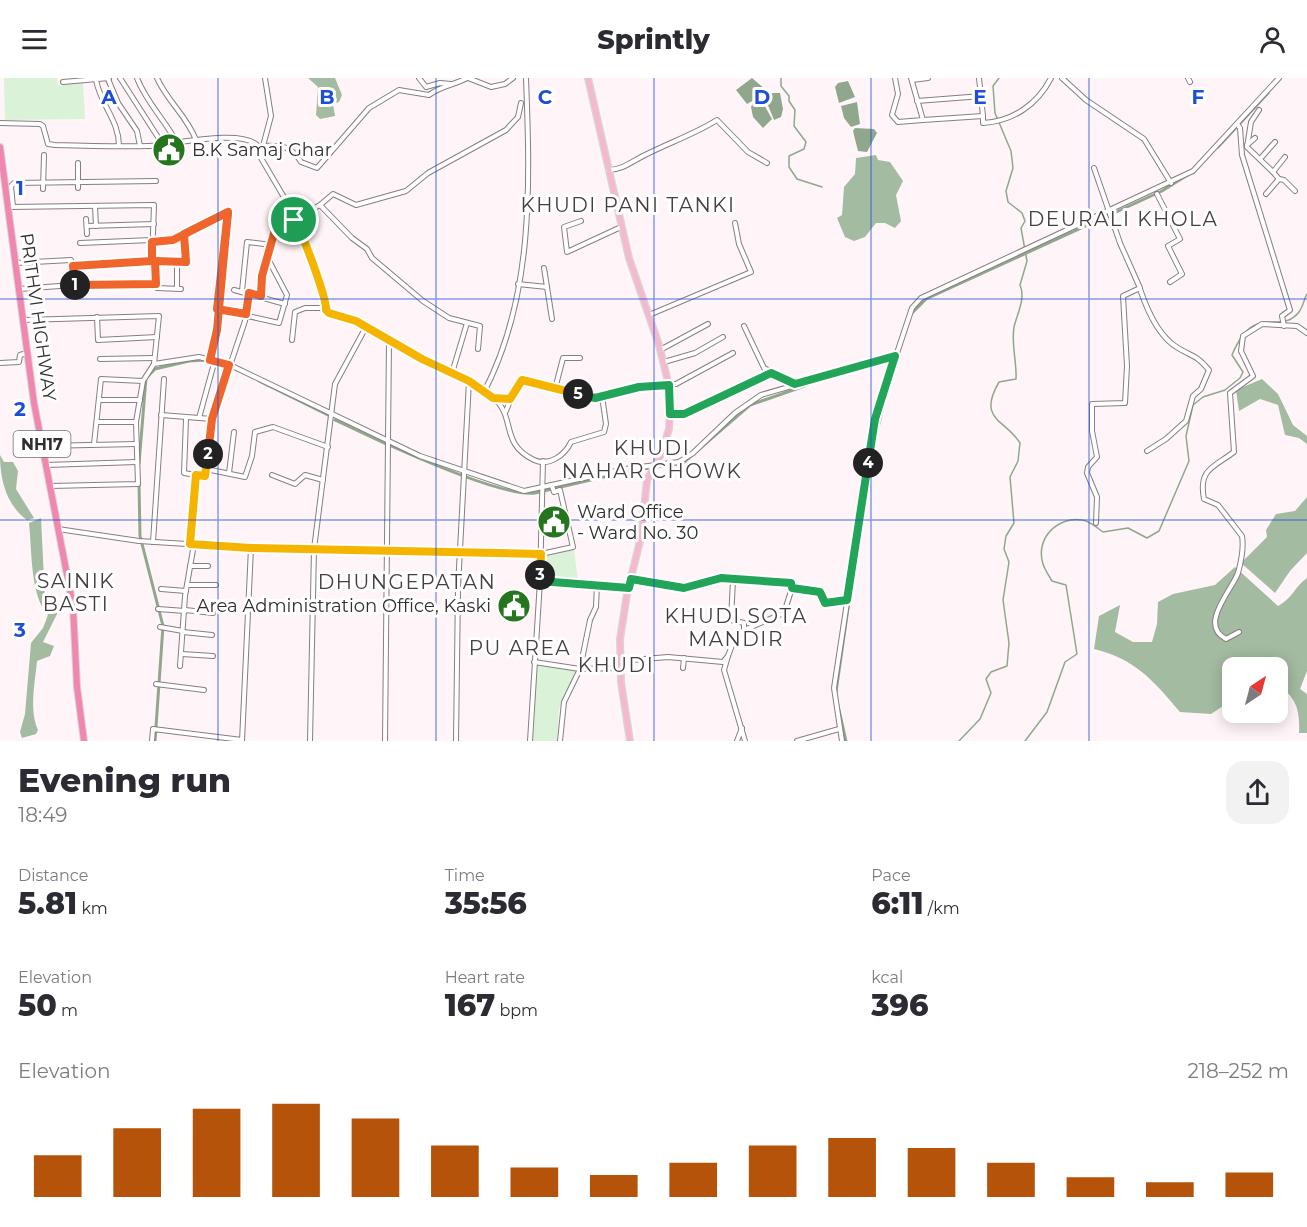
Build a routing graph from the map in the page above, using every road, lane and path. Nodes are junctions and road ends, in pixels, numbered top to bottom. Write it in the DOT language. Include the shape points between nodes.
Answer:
graph roads {
  1 [pos="107,78"];
  2 [pos="120,78"];
  3 [pos="136,78"];
  4 [pos="157,78"];
  5 [pos="265,78"];
  6 [pos="419,78"];
  7 [pos="467,78"];
  8 [pos="513,78"];
  9 [pos="526,78"];
  10 [pos="588,78"];
  11 [pos="895,78"];
  12 [pos="928,78"];
  13 [pos="979,78"];
  14 [pos="1051,78"];
  15 [pos="1062,78"];
  16 [pos="1279,78"];
  17 [pos="911,79"];
  18 [pos="89,80"];
  19 [pos="96,80"];
  20 [pos="63,82"];
  21 [pos="456,84"];
  22 [pos="982,96"];
  23 [pos="917,101"];
  24 [pos="521,103"];
  25 [pos="1259,110"];
  26 [pos="983,116"];
  27 [pos="923,120"];
  28 [pos="0,123"];
  29 [pos="1239,128"];
  30 [pos="1248,134"];
  31 [pos="1255,138"];
  32 [pos="196,140"];
  33 [pos="1275,142"];
  34 [pos="177,143"];
  35 [pos="163,145"];
  36 [pos="1247,145"];
  37 [pos="119,146"];
  38 [pos="140,146"];
  39 [pos="261,146"];
  40 [pos="0,147"];
  41 [pos="44,155"];
  42 [pos="1285,157"];
  43 [pos="1260,159"];
  44 [pos="78,163"];
  45 [pos="767,163"];
  46 [pos="1094,168"];
  47 [pos="607,170"];
  48 [pos="1273,172"];
  49 [pos="1279,179"];
  50 [pos="78,181"];
  51 [pos="156,181"];
  52 [pos="43,182"];
  53 [pos="1170,183"];
  54 [pos="78,188"];
  55 [pos="43,189"];
  56 [pos="1295,191"];
  57 [pos="1266,194"];
  58 [pos="1157,195"];
  59 [pos="320,205"];
  60 [pos="95,206"];
  61 [pos="11,207"];
  62 [pos="287,207"];
  63 [pos="1111,213"];
  64 [pos="86,219"];
  65 [pos="292,219"];
  66 [pos="581,221"];
  67 [pos="735,223"];
  68 [pos="154,224"];
  69 [pos="87,226"];
  70 [pos="96,226"];
  71 [pos="621,227"];
  72 [pos="87,234"];
  73 [pos="184,234"];
  74 [pos="152,241"];
  75 [pos="80,243"];
  76 [pos="272,245"];
  77 [pos="267,257"];
  78 [pos="154,261"];
  79 [pos="177,261"];
  80 [pos="15,263"];
  81 [pos="73,266"];
  82 [pos="544,268"];
  83 [pos="1170,282"];
  84 [pos="156,284"];
  85 [pos="518,284"];
  86 [pos="74,285"];
  87 [pos="547,287"];
  88 [pos="1140,288"];
  89 [pos="19,289"];
  90 [pos="234,290"];
  91 [pos="242,291"];
  92 [pos="249,293"];
  93 [pos="261,296"];
  94 [pos="285,304"];
  95 [pos="325,308"];
  96 [pos="217,309"];
  97 [pos="246,314"];
  98 [pos="649,315"];
  99 [pos="97,317"];
  100 [pos="552,319"];
  101 [pos="23,320"];
  102 [pos="467,323"];
  103 [pos="708,324"];
  104 [pos="744,326"];
  105 [pos="1284,326"];
  106 [pos="366,327"];
  107 [pos="1307,333"];
  108 [pos="157,337"];
  109 [pos="723,337"];
  110 [pos="292,340"];
  111 [pos="388,341"];
  112 [pos="478,349"];
  113 [pos="660,350"];
  114 [pos="27,352"];
  115 [pos="733,353"];
  116 [pos="895,356"];
  117 [pos="154,358"];
  118 [pos="580,358"];
  119 [pos="100,359"];
  120 [pos="210,360"];
  121 [pos="0,363"];
  122 [pos="664,363"];
  123 [pos="154,364"];
  124 [pos="229,365"];
  125 [pos="213,367"];
  126 [pos="453,373"];
  127 [pos="771,373"];
  128 [pos="165,379"];
  129 [pos="142,381"];
  130 [pos="469,381"];
  131 [pos="795,384"];
  132 [pos="669,385"];
  133 [pos="555,389"];
  134 [pos="484,392"];
  135 [pos="602,396"];
  136 [pos="493,398"];
  137 [pos="140,399"];
  138 [pos="510,399"];
  139 [pos="101,400"];
  140 [pos="506,411"];
  141 [pos="332,414"];
  142 [pos="670,414"];
  143 [pos="161,415"];
  144 [pos="199,418"];
  145 [pos="186,419"];
  146 [pos="212,419"];
  147 [pos="98,422"];
  148 [pos="136,422"];
  149 [pos="234,432"];
  150 [pos="388,442"];
  151 [pos="94,444"];
  152 [pos="137,444"];
  153 [pos="42,446"];
  154 [pos="328,447"];
  155 [pos="1147,451"];
  156 [pos="543,461"];
  157 [pos="137,462"];
  158 [pos="46,465"];
  159 [pos="653,468"];
  160 [pos="206,469"];
  161 [pos="229,473"];
  162 [pos="463,474"];
  163 [pos="196,475"];
  164 [pos="273,476"];
  165 [pos="323,480"];
  166 [pos="50,486"];
  167 [pos="552,486"];
  168 [pos="544,488"];
  169 [pos="1096,523"];
  170 [pos="58,529"];
  171 [pos="153,542"];
  172 [pos="192,544"];
  173 [pos="251,548"];
  174 [pos="314,549"];
  175 [pos="387,550"];
  176 [pos="459,552"];
  177 [pos="541,554"];
  178 [pos="190,566"];
  179 [pos="208,566"];
  180 [pos="631,579"];
  181 [pos="733,580"];
  182 [pos="540,581"];
  183 [pos="597,584"];
  184 [pos="187,585"];
  185 [pos="216,585"];
  186 [pos="629,588"];
  187 [pos="794,588"];
  188 [pos="161,589"];
  189 [pos="186,591"];
  190 [pos="847,600"];
  191 [pos="158,609"];
  192 [pos="185,610"];
  193 [pos="213,613"];
  194 [pos="744,623"];
  195 [pos="752,625"];
  196 [pos="160,627"];
  197 [pos="744,630"];
  198 [pos="183,632"];
  199 [pos="1239,632"];
  200 [pos="212,635"];
  201 [pos="182,654"];
  202 [pos="213,656"];
  203 [pos="684,658"];
  204 [pos="620,661"];
  205 [pos="534,662"];
  206 [pos="724,664"];
  207 [pos="180,666"];
  208 [pos="619,668"];
  209 [pos="580,669"];
  210 [pos="683,669"];
  211 [pos="156,684"];
  212 [pos="204,690"];
  213 [pos="742,727"];
  214 [pos="839,729"];
  215 [pos="84,741"];
  216 [pos="152,741"];
  217 [pos="242,741"];
  218 [pos="310,741"];
  219 [pos="385,741"];
  220 [pos="456,741"];
  221 [pos="530,741"];
  222 [pos="560,741"];
  223 [pos="630,741"];
  224 [pos="737,741"];
  225 [pos="745,741"];
  226 [pos="797,741"];
  227 [pos="842,741"];
  1 -- 19 [label="street"];
  1 -- 38 [label="street" via="137,131"];
  2 -- 35 [label="street"];
  3 -- 34 [label="street" via="142,94"];
  4 -- 32 [label="street" via="190,124"];
  5 -- 39 [label="street" via="271,116"];
  6 -- 21 [label="street" via="426,87"];
  7 -- 8 [label="street" via="491,87"];
  7 -- 21 [label="street"];
  9 -- 85 [label="street" via="529,200"];
  10 -- 47 [label="main road"];
  11 -- 27 [label="street" via="898,94 892,115 896,122"];
  12 -- 17 [label="street"];
  13 -- 22 [label="street"];
  14 -- 26 [label="street" via="1038,98 1013,117 983,123"];
  15 -- 53 [label="street" via="1086,100 1144,140"];
  16 -- 29 [label="street"];
  17 -- 23 [label="street"];
  18 -- 19 [label="street"];
  18 -- 20 [label="street"];
  19 -- 37 [label="street" via="119,130"];
  21 -- 39 [label="street" via="429,95 399,90 377,102 317,168 301,162 288,147"];
  22 -- 23 [label="street"];
  22 -- 26 [label="street"];
  23 -- 27 [label="street"];
  24 -- 59 [label="street" via="518,117 506,130 428,173 406,191 356,205 333,194"];
  25 -- 30 [label="street"];
  26 -- 27 [label="street"];
  28 -- 37 [label="street" via="40,124 45,140 55,145"];
  29 -- 30 [label="street"];
  29 -- 53 [label="street" via="1193,171"];
  29 -- 105 [label="street" via="1242,155 1290,310 1282,316"];
  30 -- 36 [label="street"];
  31 -- 36 [label="street"];
  32 -- 34 [label="street"];
  32 -- 39 [label="street" via="244,140"];
  33 -- 43 [label="street"];
  34 -- 35 [label="street"];
  35 -- 38 [label="street"];
  36 -- 43 [label="street"];
  37 -- 38 [label="street"];
  39 -- 62 [label="street" via="261,158"];
  40 -- 61 [label="highway, PRITHVI HIGHWAY / NH17"];
  41 -- 52 [label="street"];
  42 -- 48 [label="street"];
  43 -- 48 [label="street"];
  44 -- 50 [label="street"];
  45 -- 47 [label="street" via="748,152 717,120 625,167"];
  46 -- 63 [label="street"];
  47 -- 71 [label="main road"];
  48 -- 49 [label="street"];
  49 -- 56 [label="street"];
  49 -- 57 [label="street"];
  50 -- 51 [label="street"];
  50 -- 52 [label="street"];
  50 -- 54 [label="street"];
  52 -- 55 [label="street"];
  52 -- 61 [label="street" via="11,184"];
  53 -- 63 [label="street"];
  58 -- 83 [label="street" via="1180,238 1168,246 1182,274"];
  59 -- 65 [label="street"];
  59 -- 102 [label="street" via="372,258 423,301 449,318"];
  60 -- 61 [label="street"];
  60 -- 68 [label="street" via="153,205"];
  60 -- 70 [label="street"];
  61 -- 80 [label="highway, PRITHVI HIGHWAY / NH17"];
  62 -- 65 [label="street"];
  62 -- 76 [label="street" via="279,215"];
  63 -- 88 [label="street"];
  63 -- 116 [label="street" via="921,298 906,320"];
  64 -- 69 [label="street"];
  65 -- 95 [label="street" via="300,229 319,288 326,298"];
  66 -- 71 [label="street" via="564,227 567,252"];
  67 -- 98 [label="street" via="751,272"];
  68 -- 70 [label="street"];
  68 -- 74 [label="street"];
  69 -- 70 [label="street"];
  69 -- 72 [label="street"];
  71 -- 98 [label="main road"];
  73 -- 74 [label="street" via="173,240"];
  73 -- 79 [label="street" via="186,262"];
  73 -- 96 [label="street" via="228,212"];
  74 -- 75 [label="street"];
  74 -- 78 [label="street"];
  76 -- 77 [label="street"];
  76 -- 91 [label="street" via="247,242"];
  77 -- 93 [label="street"];
  77 -- 94 [label="street" via="287,295"];
  78 -- 79 [label="street"];
  78 -- 81 [label="street"];
  78 -- 84 [label="street"];
  79 -- 84 [label="street" via="179,288 157,288"];
  80 -- 81 [label="street" via="71,260"];
  80 -- 89 [label="highway, PRITHVI HIGHWAY / NH17"];
  81 -- 86 [label="street"];
  82 -- 87 [label="street"];
  84 -- 86 [label="street"];
  85 -- 87 [label="street"];
  85 -- 134 [label="street" via="502,358"];
  86 -- 89 [label="street"];
  87 -- 100 [label="street"];
  88 -- 155 [label="street" via="1157,326 1168,340 1196,356 1209,370 1201,389 1193,396 1186,421"];
  88 -- 169 [label="street" via="1123,296 1125,403 1092,404 1097,457 1087,473 1097,497"];
  89 -- 101 [label="highway, PRITHVI HIGHWAY / NH17"];
  90 -- 91 [label="street"];
  91 -- 92 [label="street"];
  92 -- 93 [label="street"];
  92 -- 97 [label="street"];
  93 -- 94 [label="street"];
  94 -- 97 [label="street" via="279,323"];
  95 -- 106 [label="street"];
  95 -- 110 [label="street" via="295,312"];
  96 -- 97 [label="street"];
  96 -- 120 [label="street"];
  97 -- 124 [label="street"];
  98 -- 113 [label="main road"];
  99 -- 101 [label="street"];
  99 -- 108 [label="street" via="98,339"];
  99 -- 108 [label="street" via="159,315"];
  101 -- 114 [label="highway, PRITHVI HIGHWAY / NH17"];
  102 -- 112 [label="street" via="480,326"];
  102 -- 126 [label="street"];
  103 -- 113 [label="street"];
  104 -- 127 [label="street" via="759,361"];
  105 -- 107 [label="street" via="1297,326"];
  105 -- 199 [label="street" via="1262,324 1244,336 1241,351 1253,376 1230,393 1234,452 1208,468 1203,479 1204,499 1218,505 1242,536 1238,575 1216,618 1216,628 1222,637 1226,639"];
  106 -- 111 [label="street"];
  106 -- 141 [label="street" via="335,384"];
  108 -- 117 [label="street"];
  109 -- 122 [label="street" via="695,353"];
  111 -- 126 [label="street"];
  111 -- 150 [label="street"];
  113 -- 122 [label="main road"];
  114 -- 121 [label="street" via="20,355 19,362"];
  114 -- 153 [label="highway, PRITHVI HIGHWAY / NH17"];
  115 -- 132 [label="street"];
  116 -- 131 [label="street"];
  116 -- 190 [label="street" via="875,419"];
  117 -- 119 [label="street"];
  117 -- 123 [label="street"];
  118 -- 133 [label="street" via="563,358"];
  120 -- 123 [label="street" via="184,358"];
  120 -- 124 [label="street"];
  122 -- 132 [label="main road"];
  123 -- 129 [label="street"];
  124 -- 141 [label="street"];
  124 -- 146 [label="street"];
  125 -- 144 [label="street"];
  126 -- 130 [label="street"];
  127 -- 131 [label="street"];
  127 -- 142 [label="street" via="691,412"];
  128 -- 143 [label="street"];
  129 -- 137 [label="street"];
  129 -- 139 [label="street" via="101,379"];
  130 -- 134 [label="street"];
  130 -- 162 [label="street"];
  131 -- 159 [label="street" via="750,401 687,458"];
  132 -- 135 [label="street"];
  132 -- 142 [label="main road"];
  133 -- 135 [label="street" via="595,398"];
  133 -- 138 [label="street" via="522,380"];
  134 -- 136 [label="street"];
  135 -- 156 [label="street" via="604,432 571,442 562,456"];
  136 -- 138 [label="street"];
  136 -- 140 [label="street"];
  137 -- 139 [label="street"];
  137 -- 148 [label="street"];
  138 -- 140 [label="street"];
  139 -- 147 [label="street"];
  140 -- 156 [label="street" via="514,445"];
  141 -- 150 [label="street"];
  141 -- 154 [label="street"];
  142 -- 159 [label="main road" via="669,429"];
  143 -- 145 [label="street"];
  143 -- 171 [label="street"];
  144 -- 145 [label="street"];
  144 -- 146 [label="street"];
  145 -- 163 [label="street" via="184,473"];
  146 -- 160 [label="street"];
  147 -- 148 [label="street"];
  147 -- 151 [label="street"];
  148 -- 152 [label="street"];
  149 -- 161 [label="street"];
  150 -- 162 [label="street"];
  150 -- 175 [label="street"];
  151 -- 152 [label="street"];
  151 -- 153 [label="street"];
  152 -- 157 [label="street"];
  153 -- 158 [label="highway, PRITHVI HIGHWAY / NH17"];
  154 -- 161 [label="street" via="273,427 255,432 245,477"];
  154 -- 165 [label="street"];
  156 -- 168 [label="street"];
  157 -- 158 [label="street"];
  157 -- 166 [label="street" via="138,484"];
  158 -- 166 [label="highway, PRITHVI HIGHWAY / NH17"];
  159 -- 167 [label="street" via="624,469"];
  159 -- 180 [label="main road" via="647,480 641,537"];
  160 -- 161 [label="street"];
  160 -- 163 [label="street" via="205,476"];
  162 -- 168 [label="street" via="524,491"];
  162 -- 176 [label="street"];
  163 -- 172 [label="street"];
  164 -- 165 [label="street" via="295,484 305,476"];
  165 -- 174 [label="street"];
  166 -- 170 [label="highway, PRITHVI HIGHWAY / NH17"];
  167 -- 168 [label="street"];
  167 -- 177 [label="street" via="554,492 560,490 573,547"];
  168 -- 177 [label="street"];
  170 -- 171 [label="street"];
  170 -- 215 [label="highway, PRITHVI HIGHWAY / NH17" via="73,606"];
  171 -- 172 [label="street"];
  172 -- 173 [label="street"];
  172 -- 178 [label="street"];
  173 -- 174 [label="street"];
  173 -- 217 [label="street"];
  174 -- 175 [label="street"];
  174 -- 218 [label="street"];
  175 -- 176 [label="street"];
  175 -- 219 [label="street"];
  176 -- 177 [label="street"];
  176 -- 220 [label="street"];
  177 -- 182 [label="street"];
  178 -- 179 [label="street"];
  178 -- 184 [label="street"];
  180 -- 181 [label="street" via="684,588 721,578"];
  180 -- 186 [label="main road"];
  181 -- 187 [label="street" via="776,580 793,584"];
  181 -- 194 [label="street" via="731,620"];
  182 -- 183 [label="street"];
  182 -- 205 [label="street"];
  183 -- 186 [label="street"];
  183 -- 209 [label="street" via="596,607"];
  184 -- 185 [label="street"];
  184 -- 189 [label="street"];
  186 -- 204 [label="main road"];
  187 -- 190 [label="street" via="820,592 825,603"];
  187 -- 195 [label="street" via="784,613"];
  188 -- 189 [label="street"];
  189 -- 192 [label="street"];
  190 -- 214 [label="street" via="834,688"];
  191 -- 192 [label="street"];
  192 -- 193 [label="street"];
  192 -- 198 [label="street"];
  194 -- 195 [label="street"];
  194 -- 197 [label="street"];
  195 -- 197 [label="street"];
  196 -- 198 [label="street"];
  197 -- 206 [label="street"];
  198 -- 200 [label="street"];
  198 -- 201 [label="street"];
  201 -- 202 [label="street"];
  201 -- 207 [label="street"];
  203 -- 204 [label="street"];
  203 -- 206 [label="street"];
  203 -- 210 [label="street"];
  204 -- 208 [label="main road"];
  205 -- 209 [label="street"];
  205 -- 221 [label="street"];
  206 -- 213 [label="street"];
  208 -- 209 [label="street"];
  208 -- 223 [label="main road"];
  209 -- 222 [label="street" via="564,702"];
  211 -- 212 [label="street"];
  213 -- 224 [label="street"];
  213 -- 225 [label="street"];
  214 -- 226 [label="street"];
  214 -- 227 [label="street"];
  216 -- 217 [label="street" via="153,729"];
}
